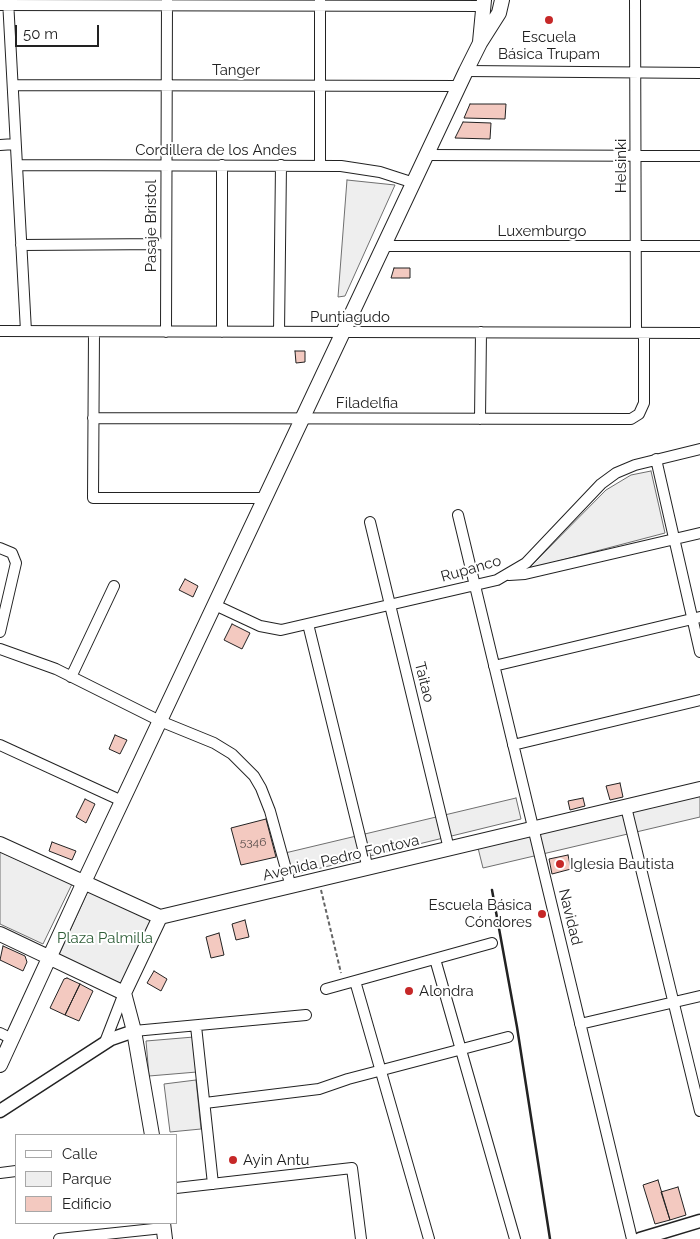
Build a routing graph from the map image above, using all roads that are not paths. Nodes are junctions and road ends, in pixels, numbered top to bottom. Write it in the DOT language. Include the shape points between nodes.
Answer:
graph roads {
  1 [pos="502,0"];
  2 [pos="636,0"];
  3 [pos="6,3"];
  4 [pos="166,3"];
  5 [pos="320,3"];
  6 [pos="484,3"];
  7 [pos="480,43"];
  8 [pos="466,71"];
  9 [pos="636,72"];
  10 [pos="700,73"];
  11 [pos="13,85"];
  12 [pos="166,85"];
  13 [pos="320,85"];
  14 [pos="460,86"];
  15 [pos="15,144"];
  16 [pos="0,145"];
  17 [pos="427,155"];
  18 [pos="636,156"];
  19 [pos="700,156"];
  20 [pos="16,165"];
  21 [pos="166,165"];
  22 [pos="222,165"];
  23 [pos="281,165"];
  24 [pos="320,165"];
  25 [pos="414,183"];
  26 [pos="166,244"];
  27 [pos="21,245"];
  28 [pos="384,246"];
  29 [pos="636,246"];
  30 [pos="700,246"];
  31 [pos="0,331"];
  32 [pos="26,331"];
  33 [pos="94,332"];
  34 [pos="166,332"];
  35 [pos="222,332"];
  36 [pos="279,332"];
  37 [pos="344,332"];
  38 [pos="481,332"];
  39 [pos="640,333"];
  40 [pos="700,333"];
  41 [pos="639,414"];
  42 [pos="94,418"];
  43 [pos="302,418"];
  44 [pos="480,419"];
  45 [pos="700,449"];
  46 [pos="656,459"];
  47 [pos="265,498"];
  48 [pos="458,515"];
  49 [pos="370,522"];
  50 [pos="700,533"];
  51 [pos="674,539"];
  52 [pos="0,548"];
  53 [pos="508,575"];
  54 [pos="114,586"];
  55 [pos="475,586"];
  56 [pos="215,604"];
  57 [pos="390,605"];
  58 [pos="696,618"];
  59 [pos="308,624"];
  60 [pos="0,632"];
  61 [pos="0,649"];
  62 [pos="700,652"];
  63 [pos="494,666"];
  64 [pos="71,677"];
  65 [pos="700,700"];
  66 [pos="160,721"];
  67 [pos="0,745"];
  68 [pos="513,745"];
  69 [pos="700,789"];
  70 [pos="122,800"];
  71 [pos="626,807"];
  72 [pos="533,829"];
  73 [pos="0,844"];
  74 [pos="449,849"];
  75 [pos="368,869"];
  76 [pos="84,882"];
  77 [pos="291,887"];
  78 [pos="160,917"];
  79 [pos="0,934"];
  80 [pos="492,943"];
  81 [pos="50,958"];
  82 [pos="435,959"];
  83 [pos="355,981"];
  84 [pos="326,989"];
  85 [pos="124,993"];
  86 [pos="700,996"];
  87 [pos="674,1003"];
  88 [pos="306,1014"];
  89 [pos="580,1024"];
  90 [pos="196,1026"];
  91 [pos="134,1031"];
  92 [pos="6,1036"];
  93 [pos="508,1037"];
  94 [pos="105,1042"];
  95 [pos="461,1050"];
  96 [pos="0,1065"];
  97 [pos="381,1071"];
  98 [pos="204,1103"];
  99 [pos="0,1111"];
  100 [pos="700,1111"];
  101 [pos="152,1134"];
  102 [pos="15,1171"];
  103 [pos="0,1173"];
  104 [pos="213,1184"];
  105 [pos="178,1188"];
  106 [pos="700,1221"];
  107 [pos="163,1230"];
  108 [pos="59,1239"];
  109 [pos="361,1239"];
  110 [pos="429,1239"];
  111 [pos="515,1239"];
  112 [pos="632,1239"];
  113 [pos="640,1239"];
  1 -- 7 [label="main road" via="492,26"];
  2 -- 9 [label="street, Helsinki"];
  3 -- 4 [label="street"];
  3 -- 11 [label="street"];
  4 -- 5 [label="street"];
  4 -- 12 [label="street, Pasaje Bristol"];
  5 -- 6 [label="street"];
  5 -- 13 [label="street"];
  6 -- 7 [label="main road"];
  7 -- 8 [label="main road"];
  8 -- 9 [label="street"];
  8 -- 14 [label="main road"];
  9 -- 10 [label="street"];
  9 -- 18 [label="street, Helsinki"];
  11 -- 12 [label="street, Tanger"];
  11 -- 15 [label="street"];
  12 -- 13 [label="street, Tanger"];
  12 -- 21 [label="street, Pasaje Bristol"];
  13 -- 14 [label="street, Tanger"];
  13 -- 24 [label="street"];
  14 -- 17 [label="main road"];
  15 -- 16 [label="street"];
  15 -- 20 [label="street"];
  17 -- 18 [label="street"];
  17 -- 25 [label="main road"];
  18 -- 19 [label="street"];
  18 -- 29 [label="street, Helsinki"];
  20 -- 21 [label="street, Cordillera de los Andes"];
  20 -- 27 [label="street"];
  21 -- 22 [label="street, Cordillera de los Andes"];
  21 -- 26 [label="street, Pasaje Bristol"];
  22 -- 23 [label="street, Cordillera de los Andes"];
  22 -- 35 [label="street"];
  23 -- 24 [label="street, Cordillera de los Andes"];
  23 -- 36 [label="street"];
  24 -- 25 [label="street, Cordillera de los Andes" via="361,168"];
  25 -- 28 [label="main road"];
  26 -- 27 [label="street"];
  26 -- 34 [label="street, Pasaje Bristol"];
  27 -- 32 [label="street"];
  28 -- 29 [label="street, Luxemburgo"];
  28 -- 37 [label="main road"];
  29 -- 30 [label="street, Luxemburgo"];
  29 -- 39 [label="street, Helsinki"];
  31 -- 32 [label="street, Puntiagudo"];
  32 -- 33 [label="street, Puntiagudo"];
  33 -- 34 [label="street, Puntiagudo"];
  33 -- 42 [label="street"];
  34 -- 35 [label="street, Puntiagudo"];
  35 -- 36 [label="street, Puntiagudo"];
  36 -- 37 [label="street, Puntiagudo"];
  37 -- 38 [label="street, Puntiagudo"];
  37 -- 43 [label="main road"];
  38 -- 39 [label="street, Puntiagudo"];
  38 -- 44 [label="street"];
  39 -- 40 [label="street, Puntiagudo"];
  39 -- 41 [label="street, Helsinki" via="644,403"];
  41 -- 44 [label="street, Filadelfia" via="626,419"];
  42 -- 43 [label="street, Filadelfia"];
  42 -- 47 [label="street" via="93,498"];
  43 -- 44 [label="street, Filadelfia"];
  43 -- 47 [label="main road"];
  45 -- 46 [label="street, Rupanco"];
  46 -- 51 [label="street"];
  46 -- 53 [label="street, Rupanco" via="625,469 600,484 534,555"];
  47 -- 56 [label="main road"];
  48 -- 55 [label="street, Navidad"];
  49 -- 57 [label="street, Taitao"];
  50 -- 51 [label="street"];
  51 -- 53 [label="street" via="525,574"];
  51 -- 58 [label="street"];
  52 -- 60 [label="street" via="12,553 16,563"];
  53 -- 55 [label="street, Rupanco"];
  54 -- 64 [label="street"];
  55 -- 57 [label="street, Rupanco"];
  55 -- 63 [label="street, Navidad"];
  56 -- 59 [label="street, Rupanco" via="266,628 281,630"];
  56 -- 66 [label="main road"];
  57 -- 59 [label="street, Rupanco"];
  57 -- 74 [label="street, Taitao"];
  58 -- 62 [label="street"];
  58 -- 63 [label="street"];
  59 -- 75 [label="street"];
  61 -- 64 [label="street"];
  63 -- 68 [label="street, Navidad"];
  64 -- 66 [label="street"];
  65 -- 68 [label="street"];
  66 -- 70 [label="main road"];
  66 -- 77 [label="street" via="214,743 232,754 254,776 270,811"];
  67 -- 70 [label="street"];
  68 -- 72 [label="street, Navidad"];
  69 -- 71 [label="main road, Avenida Pedro Fontova"];
  70 -- 76 [label="main road"];
  71 -- 72 [label="main road, Avenida Pedro Fontova"];
  71 -- 87 [label="street"];
  72 -- 74 [label="main road, Avenida Pedro Fontova"];
  72 -- 89 [label="street, Navidad"];
  73 -- 76 [label="main road"];
  74 -- 75 [label="main road, Avenida Pedro Fontova"];
  75 -- 77 [label="main road, Avenida Pedro Fontova"];
  76 -- 78 [label="main road"];
  76 -- 81 [label="main road"];
  77 -- 78 [label="main road, Avenida Pedro Fontova"];
  78 -- 85 [label="main road"];
  79 -- 81 [label="main road"];
  80 -- 82 [label="street"];
  81 -- 85 [label="main road"];
  81 -- 92 [label="main road"];
  82 -- 83 [label="street"];
  82 -- 95 [label="street"];
  83 -- 84 [label="street"];
  83 -- 97 [label="street"];
  85 -- 91 [label="main road"];
  85 -- 94 [label="street"];
  86 -- 87 [label="street"];
  87 -- 89 [label="street"];
  87 -- 100 [label="street"];
  88 -- 90 [label="street"];
  89 -- 112 [label="street, Navidad"];
  90 -- 91 [label="street"];
  90 -- 98 [label="street"];
  91 -- 94 [label="street"];
  91 -- 101 [label="main road"];
  92 -- 96 [label="main road"];
  93 -- 95 [label="street"];
  94 -- 99 [label="street"];
  95 -- 97 [label="street"];
  95 -- 111 [label="street"];
  97 -- 98 [label="street" via="319,1089"];
  97 -- 110 [label="street"];
  98 -- 104 [label="street"];
  102 -- 103 [label="street"];
  104 -- 105 [label="street"];
  104 -- 109 [label="street" via="352,1168"];
  106 -- 113 [label="street"];
  107 -- 108 [label="street"];
}
